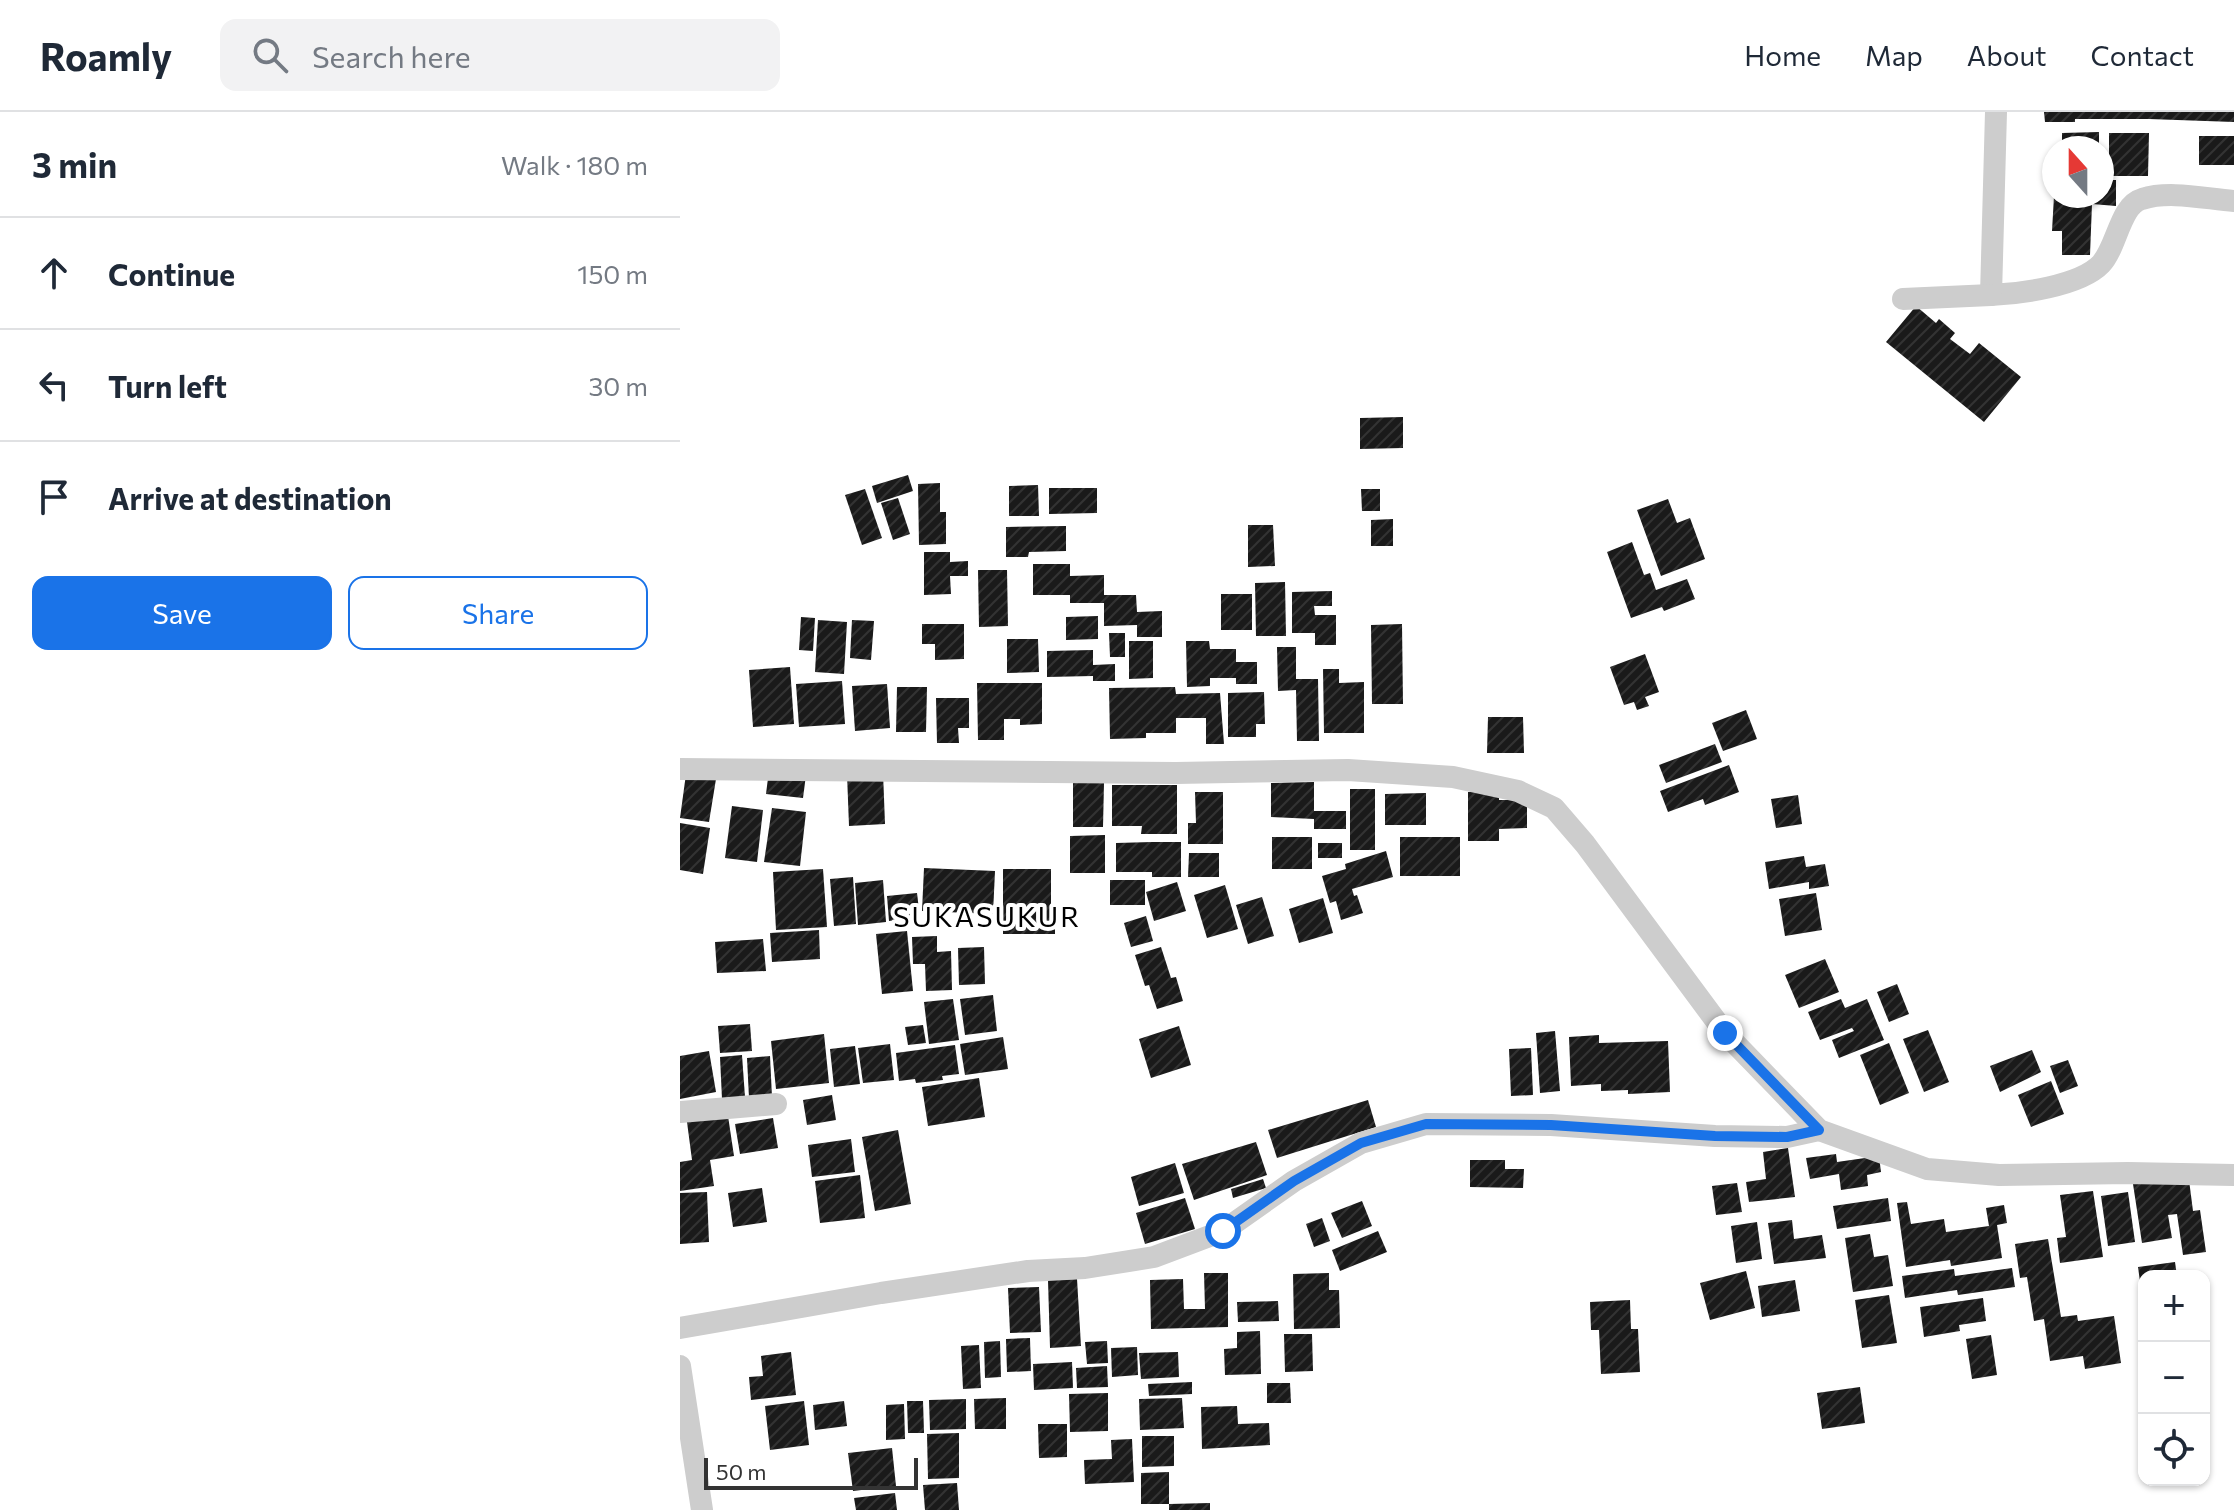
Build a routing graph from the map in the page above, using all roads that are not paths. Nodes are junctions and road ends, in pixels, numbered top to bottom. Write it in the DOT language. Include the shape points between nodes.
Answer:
graph roads {
  1 [pos="1996,112"];
  2 [pos="2234,201"];
  3 [pos="1991,295"];
  4 [pos="1903,299"];
  5 [pos="681,774"];
  6 [pos="776,1104"];
  7 [pos="680,1112"];
  8 [pos="1819,1130"];
  9 [pos="2234,1175"];
  10 [pos="680,1328"];
  11 [pos="680,1366"];
  12 [pos="702,1510"];
  1 -- 3 [label="street"];
  2 -- 3 [label="street" via="2140,199 2131,205 2100,266 2076,279 2019,294"];
  3 -- 4 [label="street"];
  5 -- 8 [label="street" via="1348,770 1453,777 1518,791 1554,808 1725,1033"];
  6 -- 7 [label="street"];
  8 -- 9 [label="street" via="1927,1169 1999,1175"];
  8 -- 10 [label="street" via="1787,1137 1715,1136 1551,1125 1426,1124 1361,1143 1223,1231 1154,1257 1001,1275"];
  11 -- 12 [label="street"];
}
